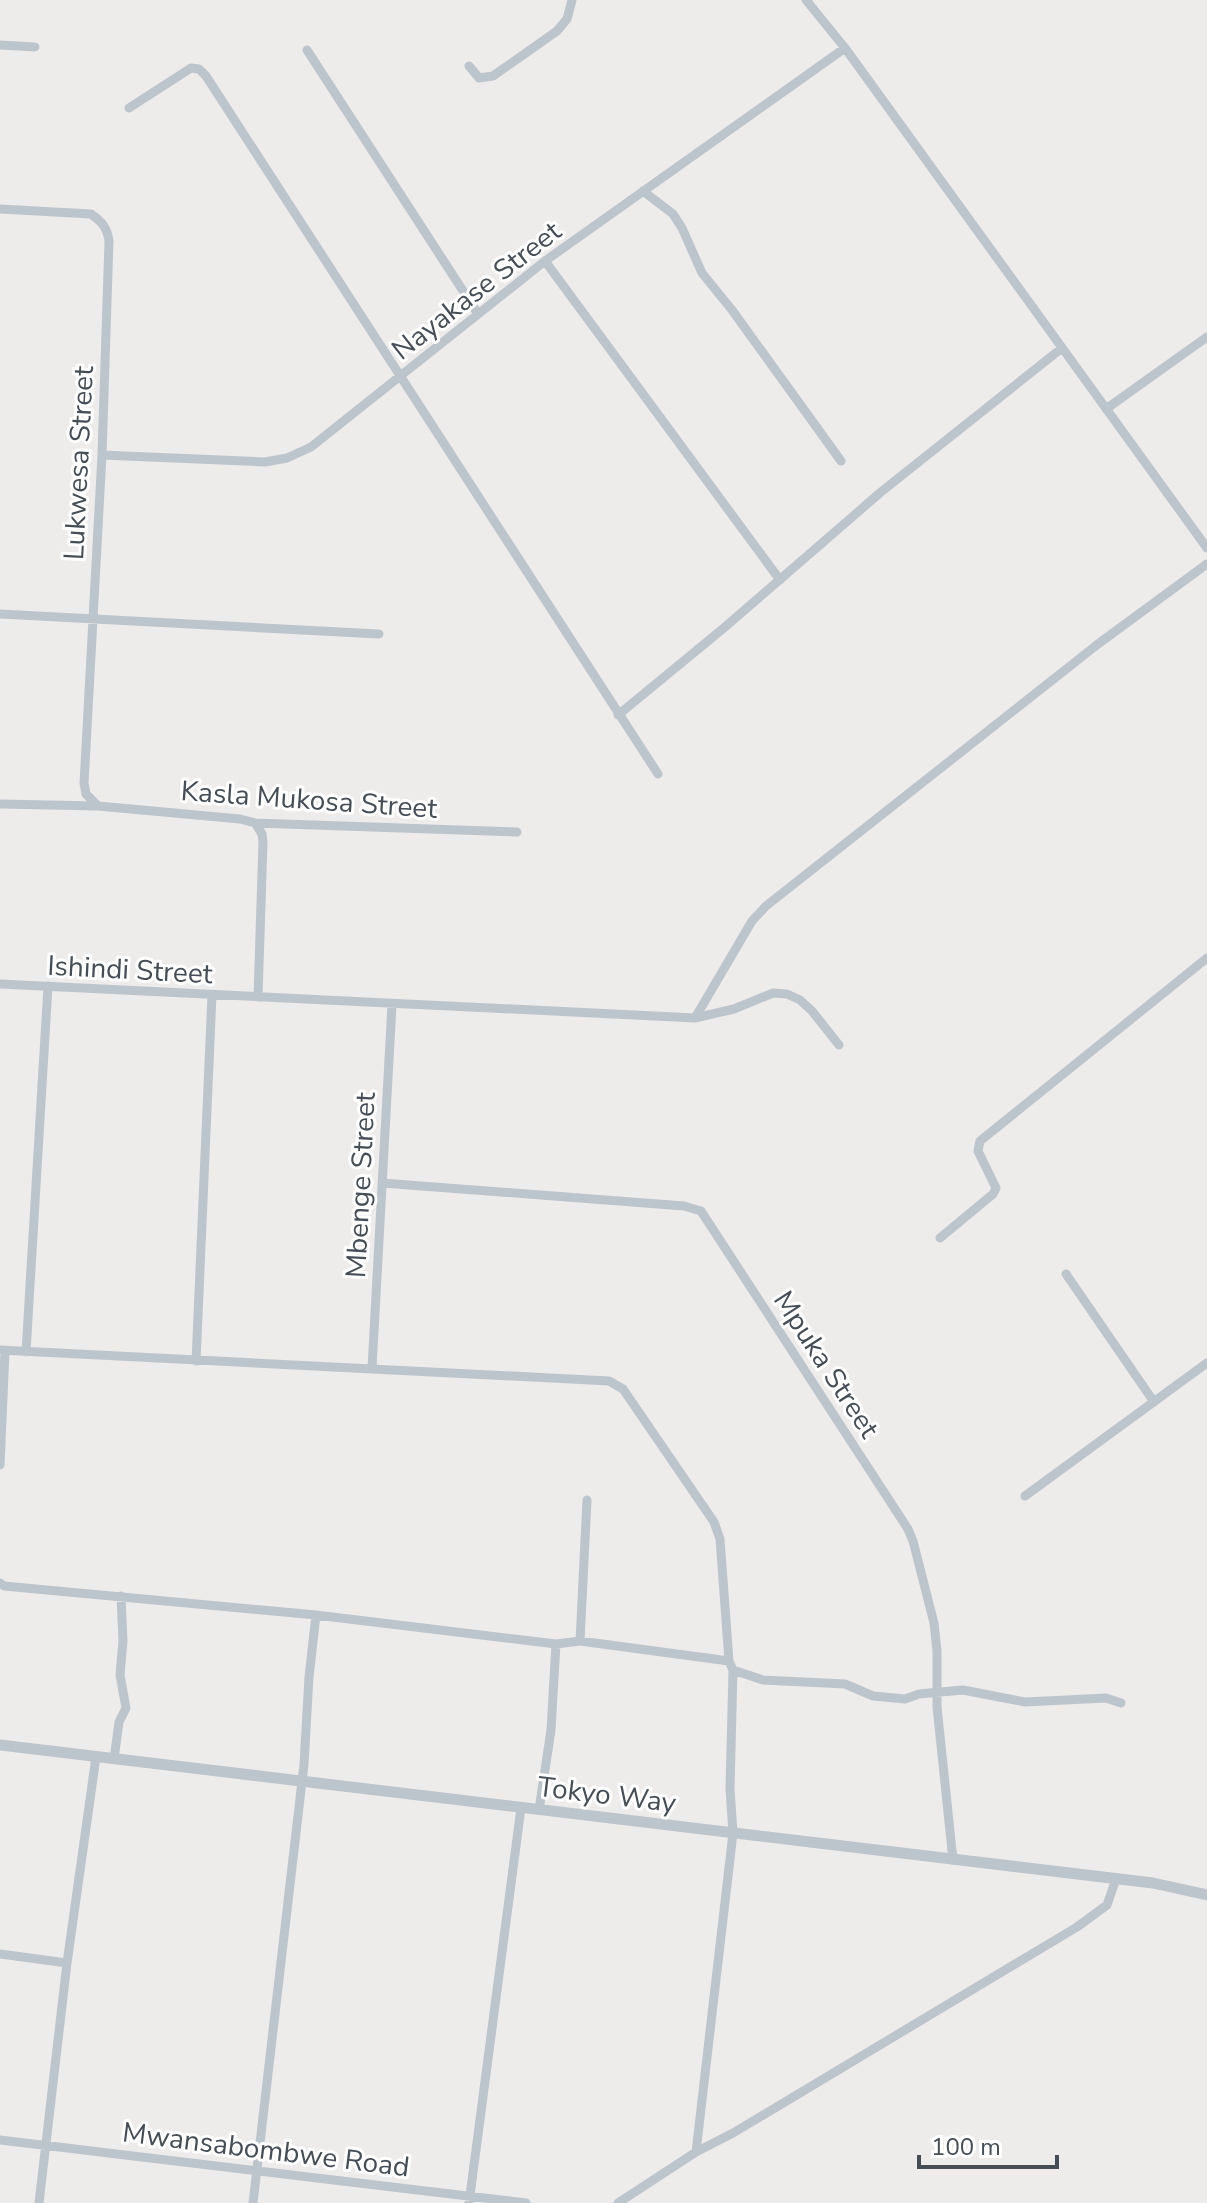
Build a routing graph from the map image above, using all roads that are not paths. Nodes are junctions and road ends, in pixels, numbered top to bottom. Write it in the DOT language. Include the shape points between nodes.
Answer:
graph roads {
  1 [pos="572,0"];
  2 [pos="806,0"];
  3 [pos="0,45"];
  4 [pos="35,47"];
  5 [pos="845,48"];
  6 [pos="307,50"];
  7 [pos="469,66"];
  8 [pos="129,108"];
  9 [pos="643,191"];
  10 [pos="0,209"];
  11 [pos="545,261"];
  12 [pos="478,314"];
  13 [pos="1207,337"];
  14 [pos="1062,348"];
  15 [pos="403,376"];
  16 [pos="1106,409"];
  17 [pos="102,455"];
  18 [pos="841,461"];
  19 [pos="1207,548"];
  20 [pos="1207,564"];
  21 [pos="780,580"];
  22 [pos="0,614"];
  23 [pos="91,619"];
  24 [pos="379,634"];
  25 [pos="618,715"];
  26 [pos="658,774"];
  27 [pos="0,804"];
  28 [pos="98,806"];
  29 [pos="255,823"];
  30 [pos="517,832"];
  31 [pos="1207,958"];
  32 [pos="0,984"];
  33 [pos="48,986"];
  34 [pos="212,995"];
  35 [pos="258,997"];
  36 [pos="392,1005"];
  37 [pos="695,1018"];
  38 [pos="839,1045"];
  39 [pos="382,1183"];
  40 [pos="940,1238"];
  41 [pos="1066,1274"];
  42 [pos="2,1351"];
  43 [pos="26,1352"];
  44 [pos="196,1361"];
  45 [pos="1207,1363"];
  46 [pos="372,1368"];
  47 [pos="1154,1402"];
  48 [pos="0,1465"];
  49 [pos="1025,1496"];
  50 [pos="587,1500"];
  51 [pos="1,1588"];
  52 [pos="121,1596"];
  53 [pos="316,1615"];
  54 [pos="580,1641"];
  55 [pos="556,1644"];
  56 [pos="731,1666"];
  57 [pos="936,1693"];
  58 [pos="1121,1703"];
  59 [pos="0,1745"];
  60 [pos="96,1757"];
  61 [pos="114,1759"];
  62 [pos="301,1783"];
  63 [pos="521,1808"];
  64 [pos="539,1810"];
  65 [pos="733,1833"];
  66 [pos="953,1860"];
  67 [pos="1116,1879"];
  68 [pos="1207,1895"];
  69 [pos="0,1954"];
  70 [pos="67,1963"];
  71 [pos="0,2140"];
  72 [pos="46,2145"];
  73 [pos="696,2152"];
  74 [pos="257,2170"];
  75 [pos="470,2199"];
  76 [pos="39,2203"];
  77 [pos="253,2203"];
  78 [pos="526,2203"];
  79 [pos="618,2203"];
  1 -- 7 [label="street" via="564,26 493,76 479,78"];
  2 -- 5 [label="street"];
  3 -- 4 [label="street"];
  5 -- 9 [label="street, Nayakase Street"];
  5 -- 14 [label="street"];
  6 -- 12 [label="street"];
  8 -- 15 [label="street" via="185,71 199,69"];
  9 -- 11 [label="street, Nayakase Street"];
  9 -- 18 [label="street" via="673,214 702,273"];
  10 -- 17 [label="street, Lukwesa Street" via="82,213 102,221 107,230"];
  11 -- 12 [label="street, Nayakase Street"];
  11 -- 21 [label="street"];
  12 -- 15 [label="street, Nayakase Street"];
  13 -- 16 [label="street"];
  14 -- 16 [label="street"];
  14 -- 21 [label="street"];
  15 -- 17 [label="street, Nayakase Street" via="311,447 277,461"];
  15 -- 25 [label="street"];
  16 -- 19 [label="street"];
  17 -- 23 [label="street, Lukwesa Street"];
  20 -- 37 [label="street" via="766,906"];
  21 -- 25 [label="street"];
  22 -- 23 [label="street"];
  23 -- 24 [label="street"];
  23 -- 28 [label="street, Lukwesa Street" via="84,783 90,801"];
  25 -- 26 [label="street"];
  27 -- 28 [label="street, Kasla Mukosa Street"];
  28 -- 29 [label="street, Kasla Mukosa Street"];
  29 -- 30 [label="street, Kasla Mukosa Street"];
  29 -- 35 [label="street" via="263,842"];
  31 -- 40 [label="street" via="980,1141 978,1151 996,1188"];
  32 -- 33 [label="street, Ishindi Street"];
  33 -- 34 [label="street, Ishindi Street"];
  33 -- 43 [label="street"];
  34 -- 35 [label="street, Ishindi Street"];
  34 -- 44 [label="street"];
  35 -- 36 [label="street, Ishindi Street"];
  36 -- 37 [label="street, Ishindi Street"];
  36 -- 39 [label="street, Mbenge Street"];
  37 -- 38 [label="street, Ishindi Street" via="773,993 787,994 812,1011"];
  39 -- 46 [label="street, Mbenge Street"];
  39 -- 57 [label="street, Mpuka Street" via="701,1211 908,1529 934,1623"];
  41 -- 47 [label="street"];
  42 -- 43 [label="street"];
  42 -- 48 [label="street"];
  43 -- 44 [label="street"];
  44 -- 46 [label="street"];
  45 -- 47 [label="street"];
  46 -- 56 [label="street" via="619,1385 717,1530"];
  47 -- 49 [label="street"];
  50 -- 54 [label="street"];
  51 -- 52 [label="street"];
  52 -- 53 [label="street"];
  52 -- 61 [label="street" via="120,1675 126,1708"];
  53 -- 55 [label="street"];
  53 -- 62 [label="street"];
  54 -- 55 [label="street"];
  54 -- 56 [label="street"];
  55 -- 64 [label="street"];
  56 -- 57 [label="street" via="763,1680 845,1684 873,1696 905,1699"];
  56 -- 65 [label="street"];
  57 -- 58 [label="street" via="972,1691 1025,1702 1106,1698"];
  57 -- 66 [label="street, Mpuka Street"];
  59 -- 60 [label="street, Tokyo Way"];
  60 -- 61 [label="street, Tokyo Way"];
  60 -- 70 [label="street"];
  61 -- 62 [label="street, Tokyo Way"];
  62 -- 63 [label="street, Tokyo Way"];
  62 -- 74 [label="street"];
  63 -- 64 [label="street, Tokyo Way"];
  63 -- 75 [label="street"];
  64 -- 65 [label="street, Tokyo Way"];
  65 -- 66 [label="street, Tokyo Way"];
  65 -- 73 [label="street"];
  66 -- 67 [label="street, Tokyo Way"];
  67 -- 68 [label="street, Tokyo Way"];
  67 -- 73 [label="street" via="1107,1905 1077,1927"];
  69 -- 70 [label="street"];
  70 -- 72 [label="street"];
  71 -- 72 [label="street, Mwansabombwe Road"];
  72 -- 74 [label="street, Mwansabombwe Road"];
  72 -- 76 [label="street"];
  73 -- 79 [label="street"];
  74 -- 75 [label="street, Mwansabombwe Road"];
  74 -- 77 [label="street"];
  75 -- 78 [label="street, Mwansabombwe Road"];
}
